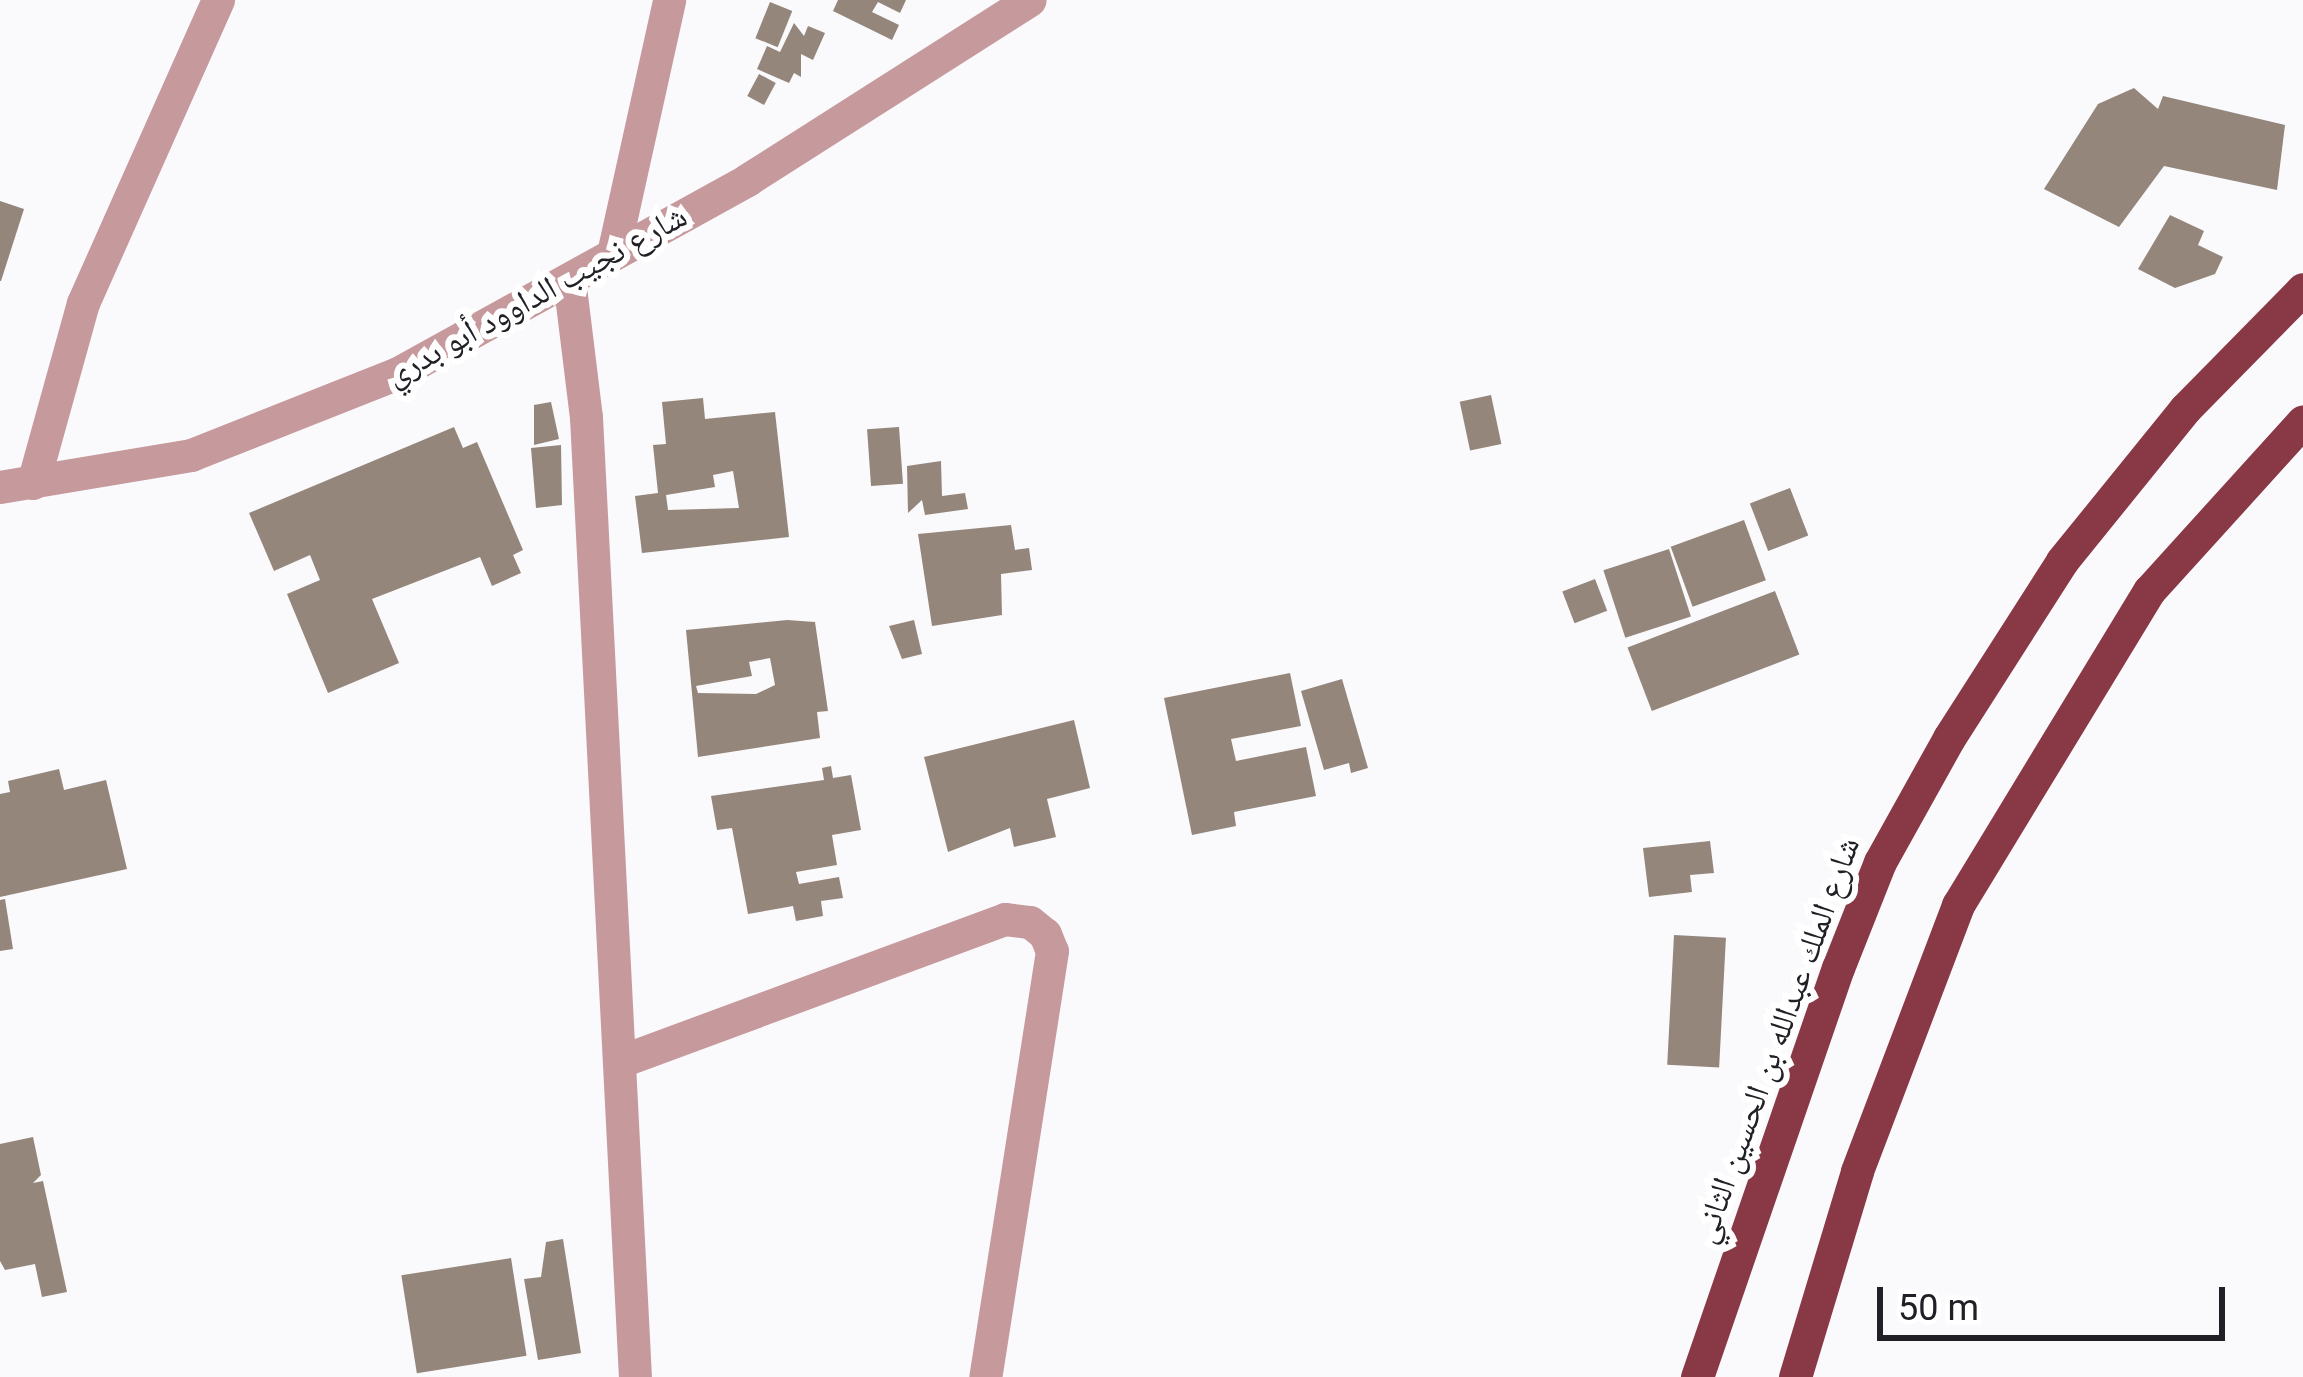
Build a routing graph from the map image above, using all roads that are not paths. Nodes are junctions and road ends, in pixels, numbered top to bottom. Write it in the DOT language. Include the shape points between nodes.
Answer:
graph roads {
  1 [pos="218,0"];
  2 [pos="669,0"];
  3 [pos="1030,0"];
  4 [pos="614,249"];
  5 [pos="569,279"];
  6 [pos="2303,289"];
  7 [pos="2303,422"];
  8 [pos="16,485"];
  9 [pos="621,1061"];
  10 [pos="635,1377"];
  11 [pos="985,1377"];
  12 [pos="1697,1377"];
  13 [pos="1795,1377"];
  1 -- 8 [label="street" via="83,303"];
  2 -- 4 [label="street"];
  3 -- 4 [label="street, شارع نجيب الداوود أبو بدري" via="747,179"];
  4 -- 5 [label="street, شارع نجيب الداوود أبو بدري"];
  5 -- 8 [label="street, شارع نجيب الداوود أبو بدري" via="398,373 246,438"];
  5 -- 9 [label="street" via="586,417"];
  6 -- 12 [label="highway, شارع الملك عبدالله بن الحسين الثاني" via="2185,410 2062,561 1937,759 1880,862 1838,968"];
  7 -- 13 [label="highway" via="2149,591 1958,905 1857,1171"];
  9 -- 10 [label="street"];
  9 -- 11 [label="street" via="909,961 1005,919 1045,934 1052,951"];
}
